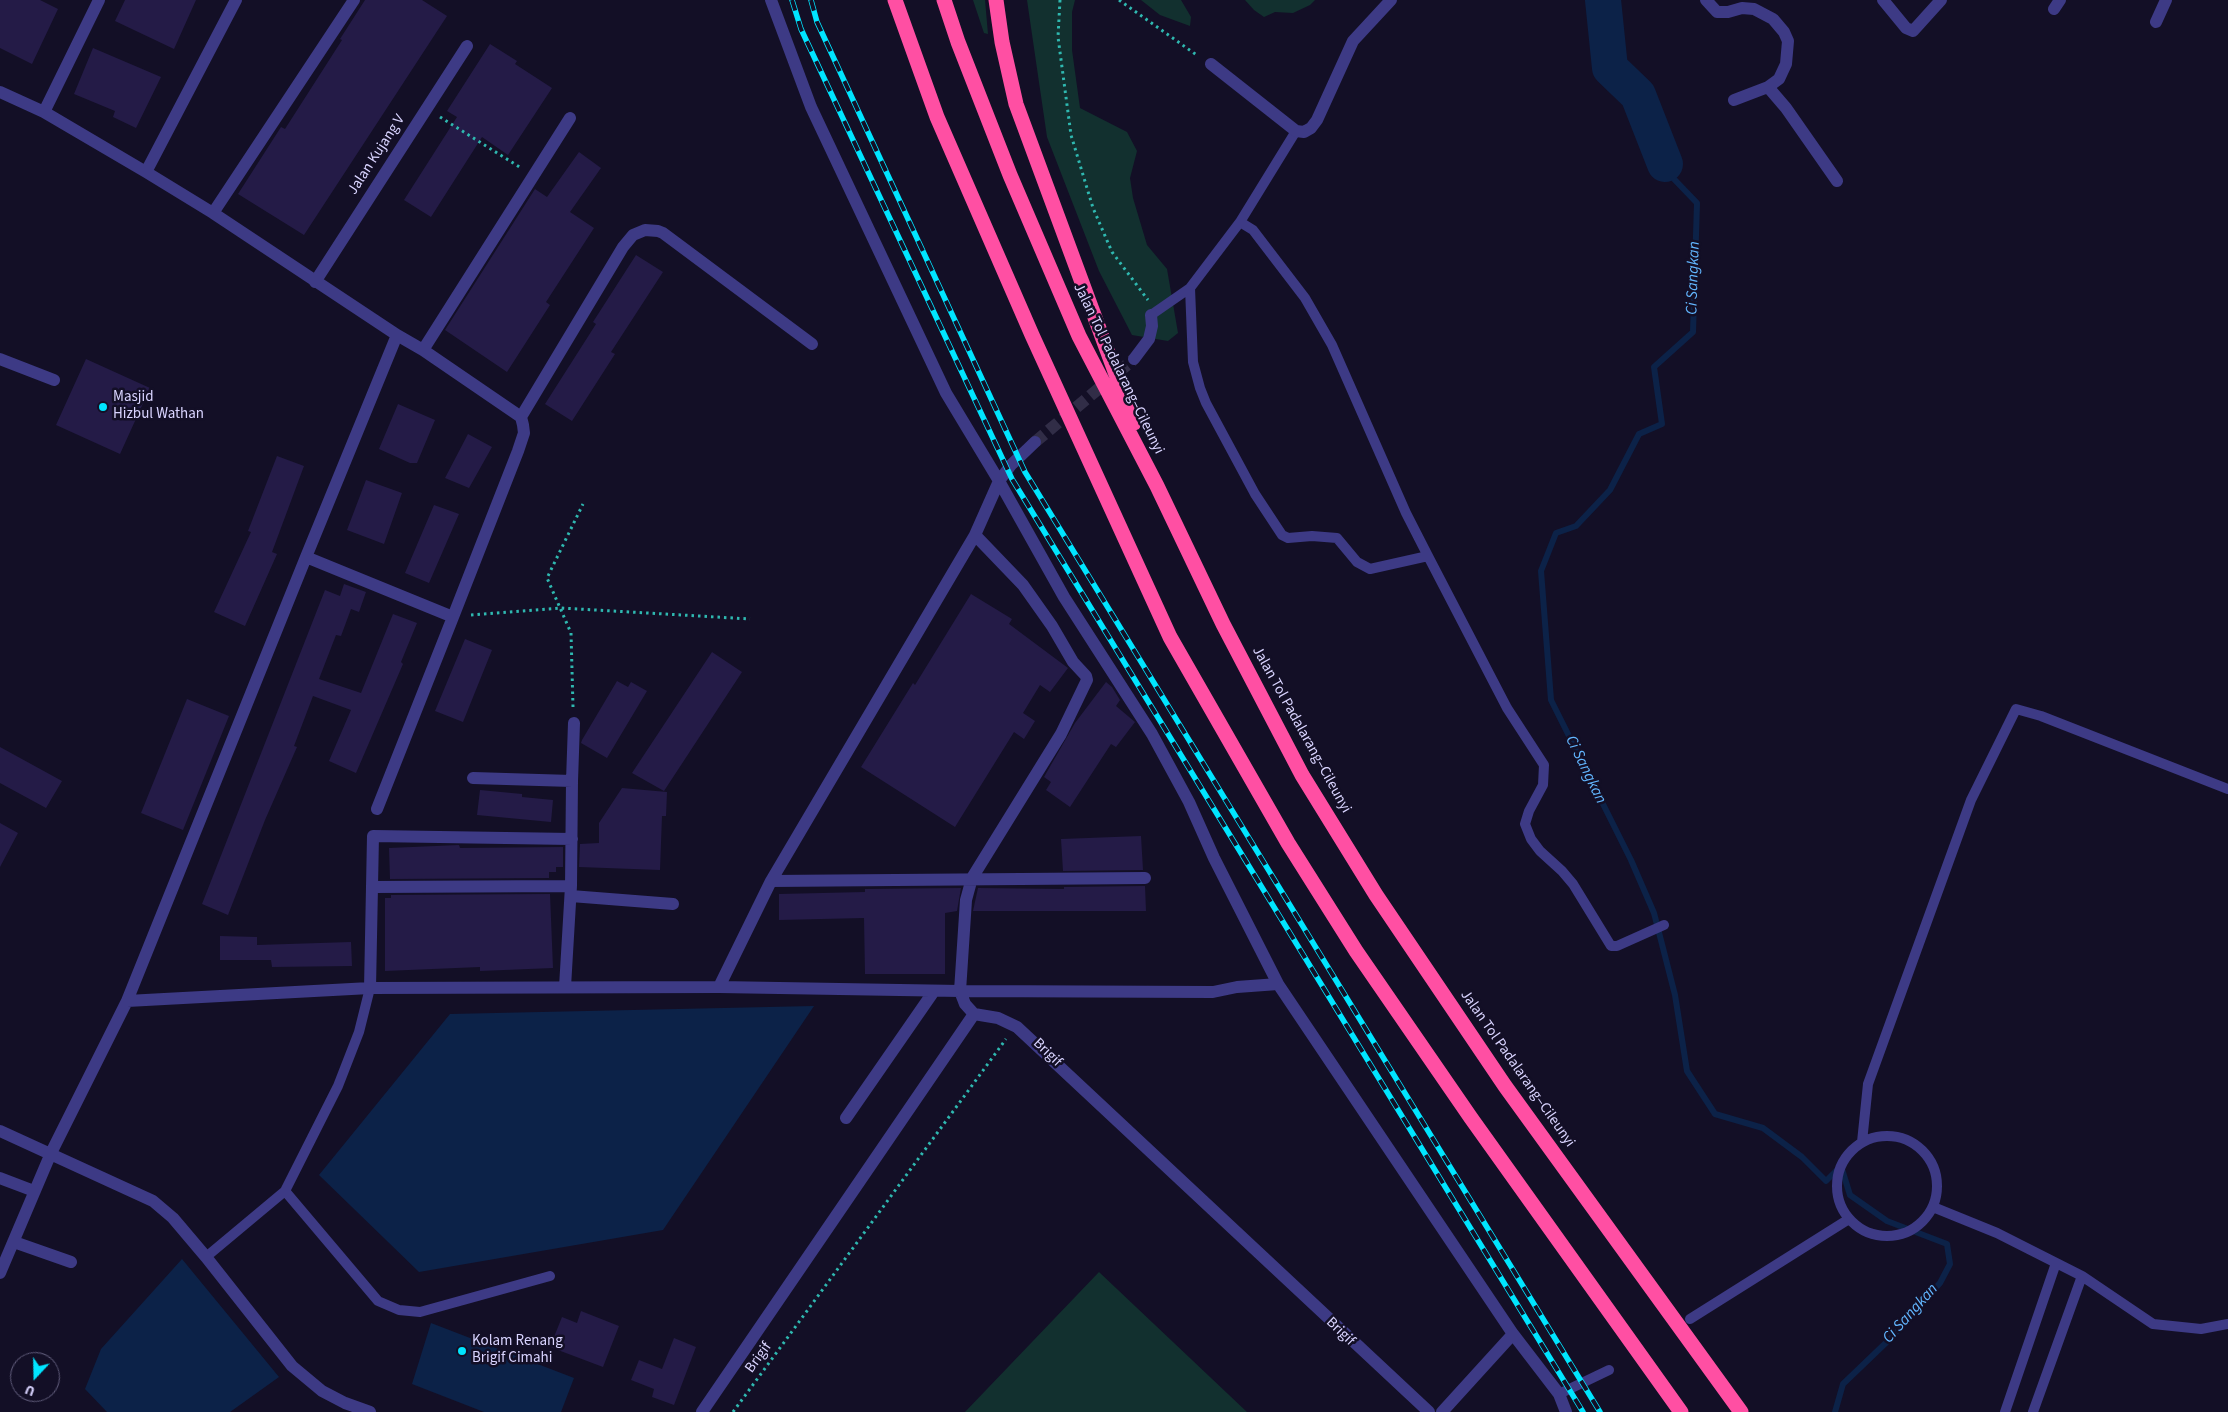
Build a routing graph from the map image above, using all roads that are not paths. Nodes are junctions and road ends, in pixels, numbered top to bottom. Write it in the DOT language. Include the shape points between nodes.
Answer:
graph roads {
  1 [pos="99,0"];
  2 [pos="236,0"];
  3 [pos="354,0"];
  4 [pos="771,0"];
  5 [pos="895,0"];
  6 [pos="944,0"];
  7 [pos="996,0"];
  8 [pos="1391,0"];
  9 [pos="1706,0"];
  10 [pos="1883,0"];
  11 [pos="1940,0"];
  12 [pos="2166,0"];
  13 [pos="2156,22"];
  14 [pos="467,46"];
  15 [pos="1211,64"];
  16 [pos="1768,87"];
  17 [pos="0,92"];
  18 [pos="1734,100"];
  19 [pos="44,112"];
  20 [pos="570,118"];
  21 [pos="1296,131"];
  22 [pos="146,172"];
  23 [pos="1837,181"];
  24 [pos="213,213"];
  25 [pos="1240,222"];
  26 [pos="315,282"];
  27 [pos="1190,288"];
  28 [pos="1151,315"];
  29 [pos="397,335"];
  30 [pos="812,344"];
  31 [pos="423,350"];
  32 [pos="0,358"];
  33 [pos="1134,359"];
  34 [pos="54,380"];
  35 [pos="521,417"];
  36 [pos="1035,442"];
  37 [pos="999,481"];
  38 [pos="1157,486"];
  39 [pos="975,534"];
  40 [pos="1428,556"];
  41 [pos="306,557"];
  42 [pos="453,617"];
  43 [pos="574,723"];
  44 [pos="472,778"];
  45 [pos="572,781"];
  46 [pos="2228,789"];
  47 [pos="377,809"];
  48 [pos="572,839"];
  49 [pos="972,878"];
  50 [pos="1145,878"];
  51 [pos="771,881"];
  52 [pos="373,887"];
  53 [pos="571,891"];
  54 [pos="674,904"];
  55 [pos="1664,925"];
  56 [pos="1278,984"];
  57 [pos="566,987"];
  58 [pos="719,987"];
  59 [pos="370,988"];
  60 [pos="934,990"];
  61 [pos="960,991"];
  62 [pos="127,1001"];
  63 [pos="974,1014"];
  64 [pos="846,1118"];
  65 [pos="0,1130"];
  66 [pos="1862,1142"];
  67 [pos="51,1153"];
  68 [pos="0,1178"];
  69 [pos="284,1191"];
  70 [pos="34,1192"];
  71 [pos="1934,1207"];
  72 [pos="1849,1219"];
  73 [pos="8,1247"];
  74 [pos="206,1257"];
  75 [pos="71,1262"];
  76 [pos="2056,1263"];
  77 [pos="0,1273"];
  78 [pos="550,1276"];
  79 [pos="2082,1276"];
  80 [pos="1690,1319"];
  81 [pos="2228,1324"];
  82 [pos="1514,1334"];
  83 [pos="1608,1370"];
  84 [pos="1559,1394"];
  85 [pos="368,1412"];
  86 [pos="702,1412"];
  87 [pos="1430,1412"];
  88 [pos="1442,1412"];
  89 [pos="1566,1412"];
  90 [pos="1680,1412"];
  91 [pos="1741,1412"];
  92 [pos="2006,1412"];
  93 [pos="2033,1412"];
  1 -- 19 [label="street"];
  2 -- 22 [label="street"];
  3 -- 24 [label="street"];
  4 -- 37 [label="street" via="811,107 946,393"];
  5 -- 90 [label="highway" via="941,126 1170,637 1288,843 1356,952"];
  6 -- 38 [label="highway, Jalan Tol Padalarang–Cileunyi" via="1010,175 1079,336"];
  7 -- 38 [label="highway" via="1016,104"];
  8 -- 21 [label="street" via="1353,41 1317,120 1304,132"];
  9 -- 16 [label="street" via="1717,12 1754,9 1772,19 1784,32 1788,41 1786,64 1779,79"];
  10 -- 11 [label="street" via="1906,28 1913,31"];
  12 -- 13 [label="street"];
  14 -- 26 [label="street, Jalan Kujang V"];
  15 -- 21 [label="street"];
  16 -- 18 [label="street"];
  16 -- 23 [label="street"];
  17 -- 19 [label="street"];
  19 -- 22 [label="street"];
  20 -- 31 [label="street"];
  21 -- 25 [label="lane"];
  22 -- 24 [label="street"];
  24 -- 26 [label="street"];
  25 -- 27 [label="lane"];
  25 -- 40 [label="lane" via="1253,230 1305,298 1332,345"];
  26 -- 29 [label="street"];
  27 -- 28 [label="lane"];
  27 -- 40 [label="lane" via="1193,362 1200,388 1256,494 1282,535 1288,538 1337,538 1357,562 1370,569"];
  28 -- 33 [label="street" via="1149,339"];
  29 -- 31 [label="street"];
  29 -- 41 [label="street"];
  30 -- 35 [label="street" via="658,230 645,230 632,235 623,247"];
  31 -- 35 [label="street"];
  32 -- 34 [label="street"];
  35 -- 42 [label="street" via="524,433 518,451"];
  36 -- 37 [label="street"];
  37 -- 39 [label="street"];
  37 -- 56 [label="street" via="1064,597 1152,734"];
  38 -- 91 [label="highway, Jalan Tol Padalarang–Cileunyi" via="1223,624 1302,775 1376,895 1506,1086"];
  39 -- 49 [label="street" via="1023,584 1087,680 1061,734"];
  39 -- 51 [label="street"];
  40 -- 55 [label="lane" via="1507,708 1544,765 1543,785 1525,824 1531,839 1573,884 1611,946"];
  41 -- 42 [label="street"];
  41 -- 62 [label="street"];
  42 -- 47 [label="street"];
  43 -- 45 [label="street"];
  44 -- 45 [label="street"];
  45 -- 48 [label="street"];
  46 -- 66 [label="lane" via="2016,709 1971,800 1868,1084"];
  48 -- 52 [label="street" via="373,836"];
  48 -- 53 [label="street"];
  49 -- 50 [label="street"];
  49 -- 51 [label="street"];
  49 -- 61 [label="street" via="966,900"];
  51 -- 58 [label="street"];
  52 -- 53 [label="street"];
  52 -- 59 [label="street"];
  53 -- 54 [label="street"];
  53 -- 57 [label="street"];
  56 -- 61 [label="street" via="1213,992"];
  56 -- 82 [label="street"];
  57 -- 58 [label="street"];
  57 -- 59 [label="street"];
  58 -- 60 [label="street"];
  59 -- 62 [label="street"];
  59 -- 69 [label="lane" via="359,1032 338,1086"];
  60 -- 61 [label="street"];
  60 -- 64 [label="street"];
  61 -- 63 [label="street"];
  62 -- 67 [label="street"];
  63 -- 86 [label="street"];
  63 -- 87 [label="street" via="998,1018 1017,1027"];
  65 -- 67 [label="street"];
  66 -- 71 [label="lane" via="1887,1136 1911,1142 1922,1149 1936,1170"];
  66 -- 72 [label="lane" via="1844,1160 1837,1183 1840,1202"];
  67 -- 70 [label="street"];
  67 -- 74 [label="street" via="153,1201 173,1218"];
  68 -- 70 [label="street"];
  69 -- 74 [label="lane"];
  69 -- 78 [label="lane" via="378,1301 399,1310 420,1312"];
  70 -- 73 [label="street"];
  71 -- 72 [label="lane" via="1918,1227 1895,1236 1870,1233"];
  71 -- 76 [label="lane"];
  72 -- 80 [label="lane"];
  73 -- 75 [label="street"];
  73 -- 77 [label="street"];
  74 -- 85 [label="street" via="292,1366 322,1391"];
  76 -- 79 [label="lane"];
  76 -- 92 [label="lane"];
  79 -- 81 [label="lane" via="2153,1324 2201,1329"];
  79 -- 93 [label="lane"];
  82 -- 84 [label="street"];
  82 -- 88 [label="street"];
  83 -- 84 [label="lane"];
  84 -- 89 [label="street"];
}
